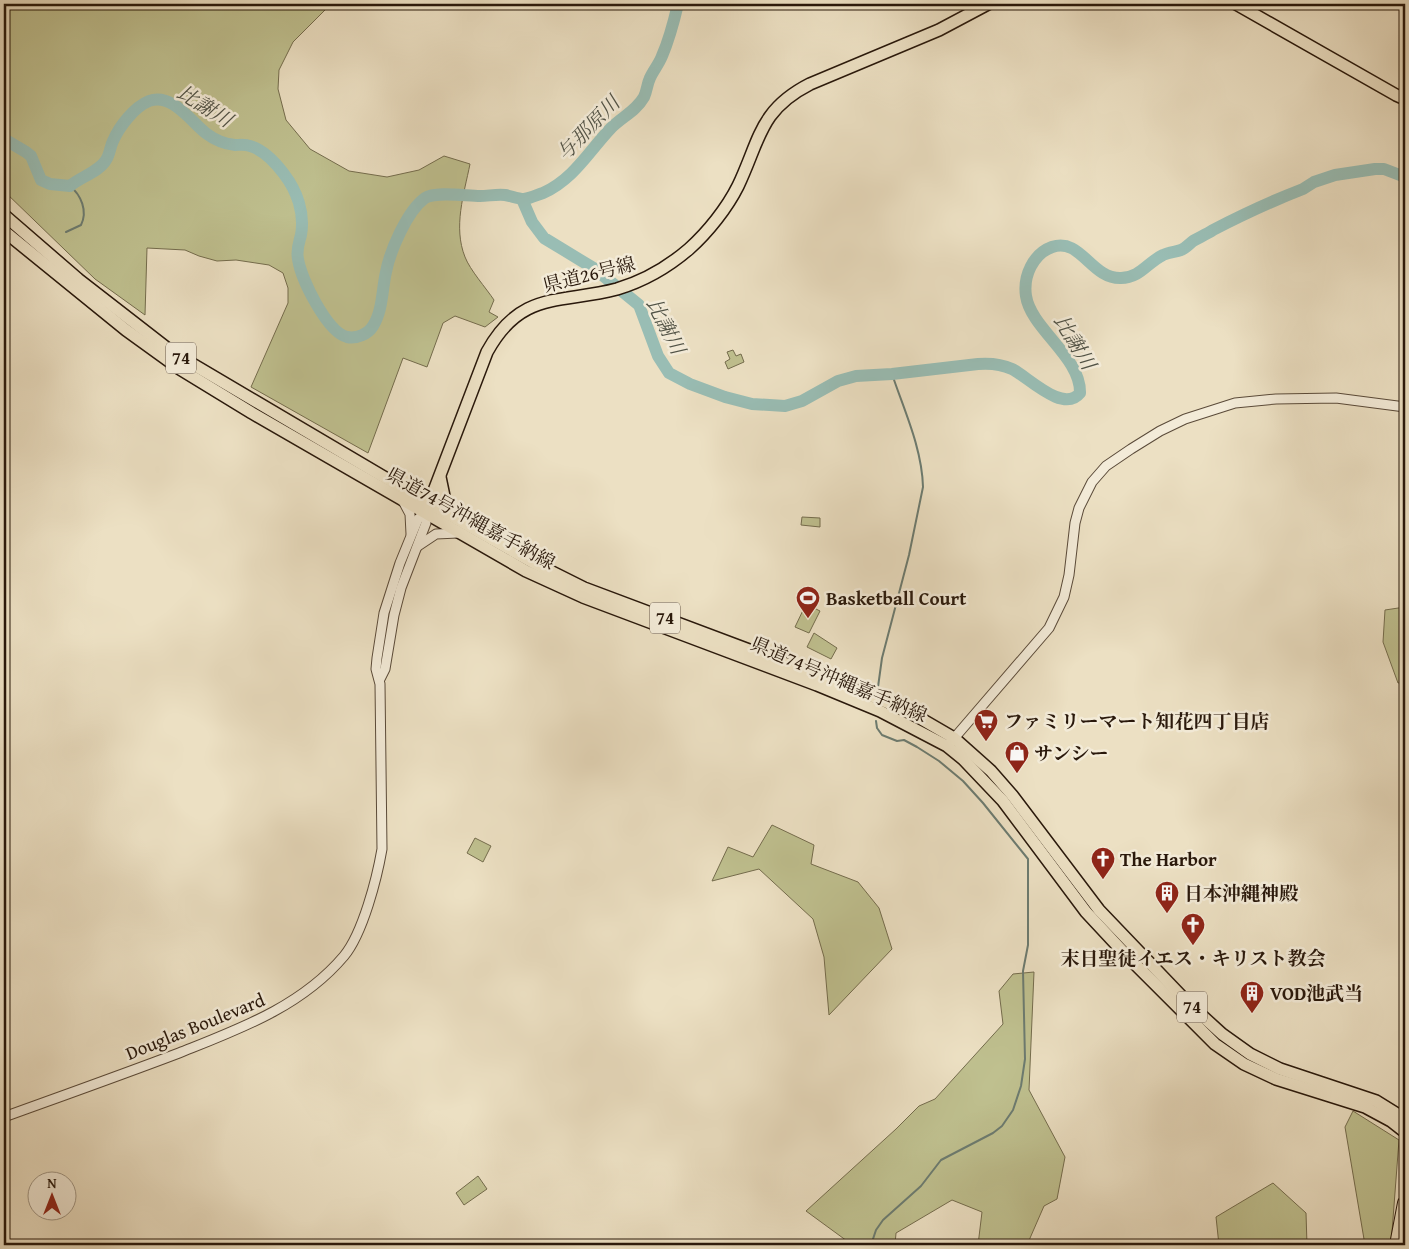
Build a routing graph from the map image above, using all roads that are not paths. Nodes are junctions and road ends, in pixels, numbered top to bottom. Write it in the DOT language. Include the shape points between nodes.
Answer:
graph roads {
  1 [pos="988,4"];
  2 [pos="1236,4"];
  3 [pos="1405,99"];
  4 [pos="4,215"];
  5 [pos="4,231"];
  6 [pos="1405,407"];
  7 [pos="439,476"];
  8 [pos="403,501"];
  9 [pos="427,508"];
  10 [pos="453,518"];
  11 [pos="461,532"];
  12 [pos="411,536"];
  13 [pos="417,547"];
  14 [pos="380,682"];
  15 [pos="950,742"];
  16 [pos="1376,1101"];
  17 [pos="1405,1107"];
  18 [pos="4,1117"];
  19 [pos="1405,1119"];
  20 [pos="1405,1132"];
  21 [pos="1405,1203"];
  22 [pos="1397,1245"];
  1 -- 7 [label="main road, 県道26号線" via="938,30 810,84 782,103 763,126 733,196 698,240 666,266 633,284 561,298 536,305 517,316 492,343"];
  2 -- 3 [label="main road"];
  4 -- 9 [label="main road, 74" via="52,258 158,342"];
  5 -- 8 [label="main road, 県道74号沖縄嘉手納線 / 74" via="126,330 180,369"];
  6 -- 15 [label="street" via="1336,398 1235,403 1185,419 1130,448 1106,466 1092,482 1080,508 1064,597 1049,628"];
  7 -- 9 [label="main road, 県道26号線"];
  7 -- 10 [label="main road"];
  8 -- 9 [label="main road, 県道74号沖縄嘉手納線 / 74"];
  8 -- 12 [label="street, Douglas Boulevard" via="410,514"];
  9 -- 10 [label="main road, 県道74号沖縄嘉手納線 / 74"];
  9 -- 11 [label="main road, 県道74号沖縄嘉手納線 / 74"];
  9 -- 12 [label="street, Douglas Boulevard"];
  9 -- 13 [label="street, Douglas Boulevard" via="426,523"];
  10 -- 15 [label="main road, 県道74号沖縄嘉手納線 / 74" via="584,588 911,713"];
  11 -- 13 [label="street" via="436,534"];
  11 -- 15 [label="main road, 県道74号沖縄嘉手納線 / 74" via="526,571 566,590 826,689"];
  12 -- 14 [label="street, Douglas Boulevard" via="384,613 376,658"];
  13 -- 14 [label="street, Douglas Boulevard" via="397,603"];
  14 -- 18 [label="street, Douglas Boulevard" via="382,849 373,890 345,954 327,973 279,1010 155,1062"];
  15 -- 16 [label="main road, 県道74号沖縄嘉手納線 / 74" via="991,771 1098,910 1222,1034 1250,1054 1280,1069"];
  15 -- 20 [label="main road, 県道74号沖縄嘉手納線 / 74" via="1003,802 1086,912 1215,1044 1244,1064 1284,1082 1365,1107"];
  16 -- 17 [label="main road"];
  16 -- 19 [label="main road, 県道74号沖縄嘉手納線 / 74"];
  21 -- 22 [label="highway"];
}
